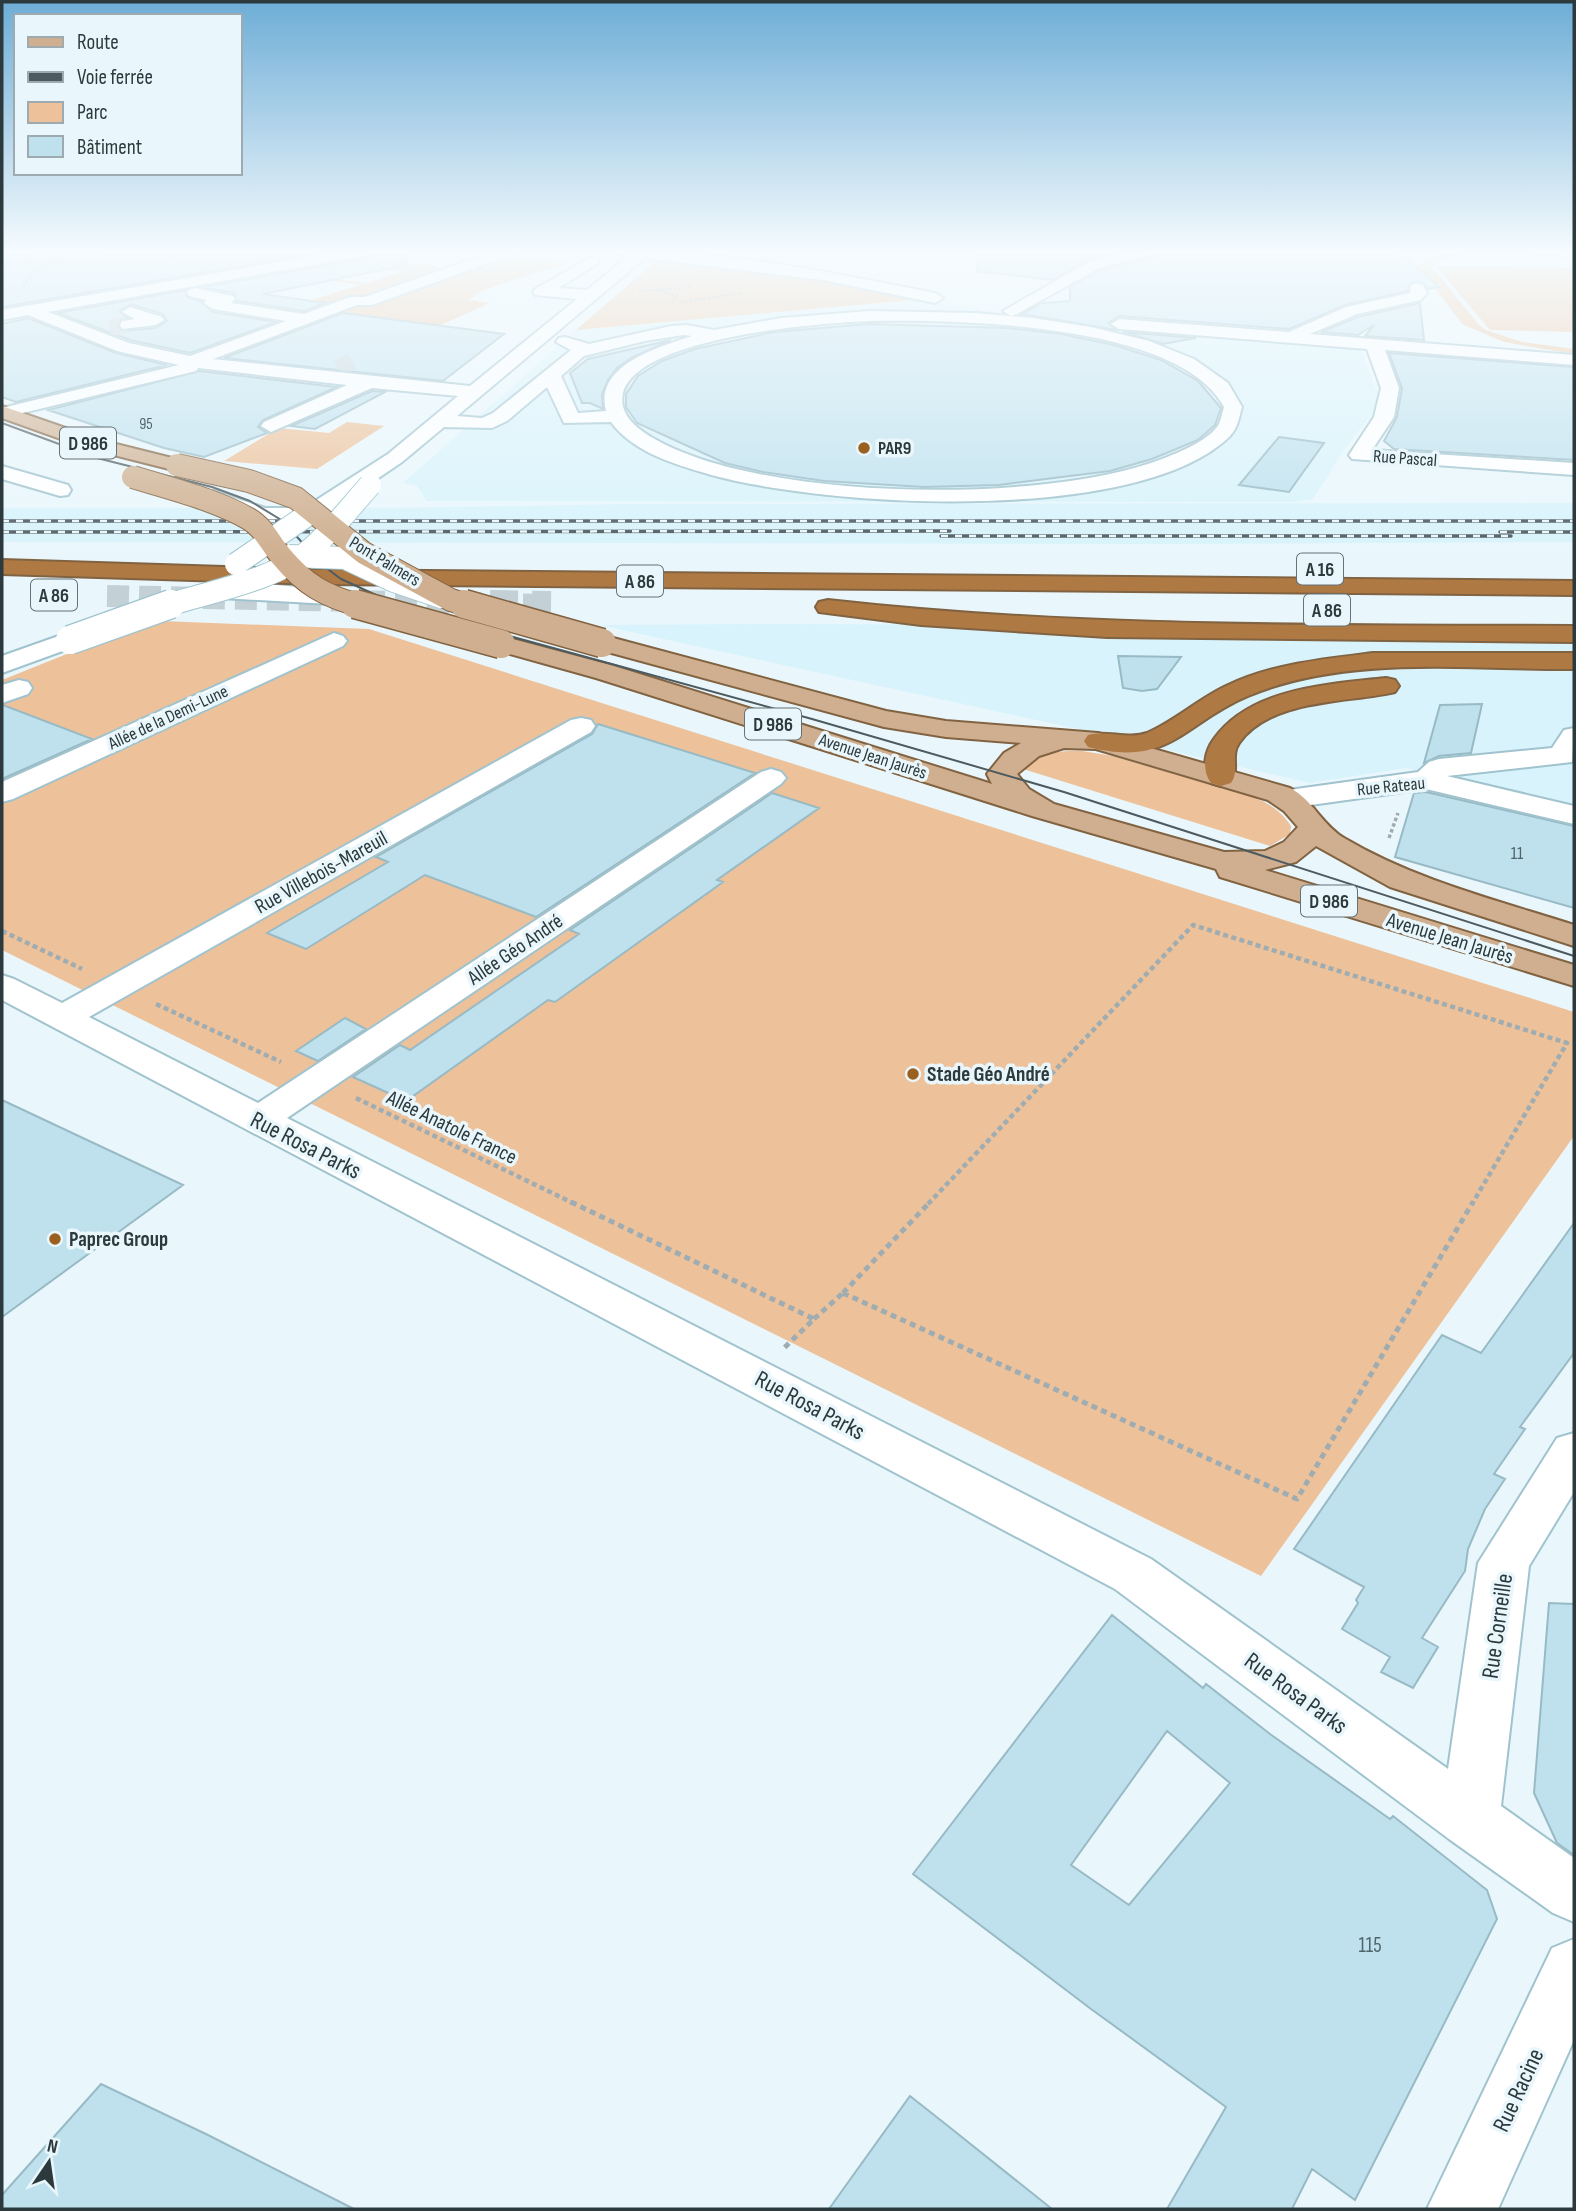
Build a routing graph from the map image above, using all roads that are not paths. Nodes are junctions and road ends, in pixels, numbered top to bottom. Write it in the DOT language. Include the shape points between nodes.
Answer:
graph roads {
  1 [pos="151,353"];
  2 [pos="220,353"];
  3 [pos="521,353"];
  4 [pos="577,353"];
  5 [pos="662,353"];
  6 [pos="1162,353"];
  7 [pos="1377,353"];
  8 [pos="1498,353"];
  9 [pos="1574,360"];
  10 [pos="196,363"];
  11 [pos="338,368"];
  12 [pos="551,374"];
  13 [pos="317,377"];
  14 [pos="372,381"];
  15 [pos="475,392"];
  16 [pos="617,416"];
  17 [pos="3,418"];
  18 [pos="439,421"];
  19 [pos="271,426"];
  20 [pos="94,465"];
  21 [pos="1574,469"];
  22 [pos="2,472"];
  23 [pos="126,475"];
  24 [pos="253,482"];
  25 [pos="359,482"];
  26 [pos="60,490"];
  27 [pos="322,517"];
  28 [pos="286,554"];
  29 [pos="2,568"];
  30 [pos="1574,570"];
  31 [pos="804,582"];
  32 [pos="1574,588"];
  33 [pos="212,592"];
  34 [pos="330,597"];
  35 [pos="451,600"];
  36 [pos="802,607"];
  37 [pos="828,607"];
  38 [pos="1574,611"];
  39 [pos="1574,634"];
  40 [pos="61,638"];
  41 [pos="334,641"];
  42 [pos="601,643"];
  43 [pos="2,655"];
  44 [pos="1574,661"];
  45 [pos="2,665"];
  46 [pos="1574,683"];
  47 [pos="581,726"];
  48 [pos="1574,736"];
  49 [pos="1092,740"];
  50 [pos="1221,777"];
  51 [pos="771,778"];
  52 [pos="1418,781"];
  53 [pos="2,793"];
  54 [pos="1289,799"];
  55 [pos="1043,810"];
  56 [pos="1574,815"];
  57 [pos="1086,824"];
  58 [pos="1314,828"];
  59 [pos="1574,936"];
  60 [pos="1574,976"];
  61 [pos="2,986"];
  62 [pos="61,1018"];
  63 [pos="258,1120"];
  64 [pos="1574,1451"];
  65 [pos="1470,1820"];
  66 [pos="1574,1894"];
  67 [pos="1574,1970"];
  68 [pos="1462,2209"];
  1 -- 10 [label="street"];
  2 -- 10 [label="street"];
  3 -- 15 [label="street"];
  4 -- 12 [label="street"];
  5 -- 16 [label="street" via="620,379 613,393"];
  6 -- 16 [label="street" via="1220,385 1233,407 1225,430 1197,452 1148,471 1080,486 943,496 832,491 734,474 662,450 637,436"];
  7 -- 21 [label="street, Rue Pascal" via="1390,388 1384,417 1359,455"];
  8 -- 9 [label="street"];
  10 -- 13 [label="street"];
  10 -- 17 [label="street"];
  11 -- 13 [label="street"];
  12 -- 16 [label="street" via="571,419"];
  12 -- 18 [label="street" via="485,424"];
  13 -- 14 [label="street"];
  14 -- 15 [label="street"];
  14 -- 19 [label="street"];
  15 -- 18 [label="street"];
  17 -- 20 [label="main road, D 986"];
  17 -- 24 [label="main road, Pont Palmers / D 986, bridge"];
  18 -- 25 [label="street"];
  22 -- 26 [label="street"];
  23 -- 27 [label="street, bridge" via="204,494 263,515"];
  23 -- 28 [label="main road, D 986, bridge" via="231,511 260,527"];
  24 -- 25 [label="street, bridge" via="306,489"];
  24 -- 27 [label="main road, Pont Palmers / D 986, bridge" via="296,498"];
  25 -- 27 [label="street, bridge"];
  27 -- 28 [label="street, bridge"];
  27 -- 28 [label="street, bridge"];
  27 -- 35 [label="main road, Pont Palmers / D 986, bridge" via="364,553"];
  28 -- 33 [label="street, bridge"];
  28 -- 34 [label="main road, D 986, bridge" via="303,579"];
  28 -- 35 [label="street, bridge" via="345,558"];
  28 -- 40 [label="street" via="245,559"];
  29 -- 31 [label="highway, A 86"];
  30 -- 31 [label="highway, A 16" via="1052,569"];
  31 -- 32 [label="highway, A 86"];
  33 -- 34 [label="street, bridge"];
  33 -- 40 [label="street, bridge"];
  34 -- 55 [label="main road, Avenue Jean Jaurès / D 986, bridge" via="617,676"];
  35 -- 42 [label="main road, Pont Palmers / D 986, bridge"];
  36 -- 37 [label="highway, A 86"];
  37 -- 38 [label="highway, A 86"];
  37 -- 39 [label="highway" via="1021,625"];
  40 -- 43 [label="street"];
  40 -- 45 [label="street"];
  41 -- 53 [label="street, Allée de la Demi-Lune"];
  42 -- 49 [label="main road, Avenue Jean Jaurès / D 986" via="884,719 946,729"];
  44 -- 49 [label="highway" via="1373,662 1316,668 1236,691 1151,742"];
  46 -- 50 [label="highway" via="1411,683 1305,699 1266,712 1236,729 1220,750"];
  47 -- 62 [label="street, Rue Villebois-Mareuil"];
  48 -- 52 [label="street" via="1562,756 1438,768"];
  49 -- 50 [label="main road"];
  49 -- 55 [label="main road" via="1032,747 1006,768 1002,774 1005,784"];
  50 -- 54 [label="main road"];
  51 -- 63 [label="street, Allée Géo André"];
  52 -- 54 [label="street, Rue Rateau"];
  52 -- 56 [label="street, Rue Rateau"];
  54 -- 58 [label="main road, Avenue Jean Jaurès"];
  55 -- 57 [label="main road"];
  57 -- 58 [label="main road" via="1222,861 1245,863 1286,855 1303,845"];
  57 -- 60 [label="main road, Avenue Jean Jaurès / D 986"];
  58 -- 59 [label="main road, Avenue Jean Jaurès / D 986" via="1331,843 1401,880"];
  61 -- 62 [label="street, Rue Rosa Parks"];
  62 -- 63 [label="street, Rue Rosa Parks"];
  63 -- 65 [label="street, Rue Rosa Parks" via="1133,1574"];
  64 -- 65 [label="street, Rue Corneille" via="1504,1563"];
  65 -- 66 [label="street, Rue Rosa Parks"];
  67 -- 68 [label="street, Rue Racine"];
}
